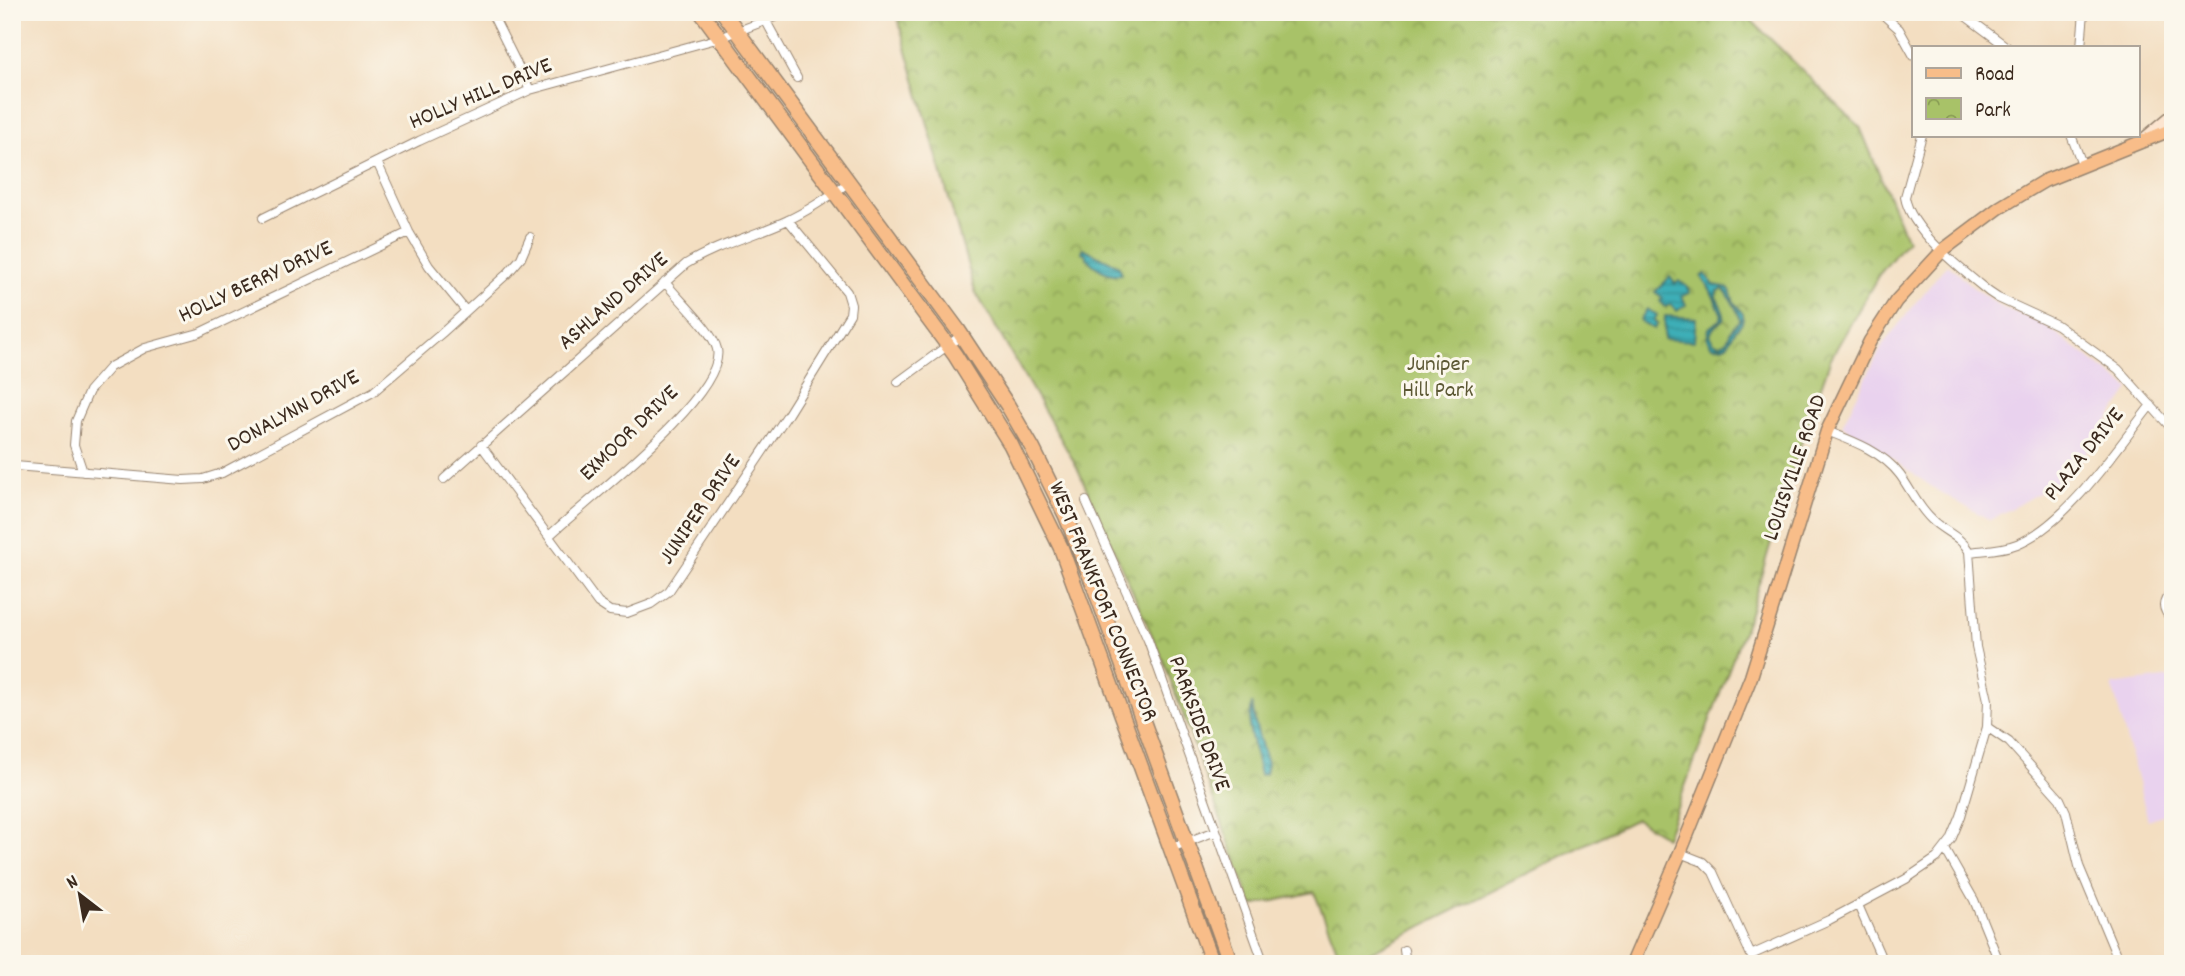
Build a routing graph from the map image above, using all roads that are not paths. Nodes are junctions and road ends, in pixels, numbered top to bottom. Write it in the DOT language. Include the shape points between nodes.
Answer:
graph roads {
  1 [pos="491,12"];
  2 [pos="701,12"];
  3 [pos="723,12"];
  4 [pos="788,12"];
  5 [pos="1880,12"];
  6 [pos="1960,12"];
  7 [pos="2084,12"];
  8 [pos="762,17"];
  9 [pos="737,32"];
  10 [pos="720,38"];
  11 [pos="2006,46"];
  12 [pos="2081,46"];
  13 [pos="1912,52"];
  14 [pos="797,78"];
  15 [pos="530,90"];
  16 [pos="2173,114"];
  17 [pos="2173,129"];
  18 [pos="1922,136"];
  19 [pos="2071,136"];
  20 [pos="2141,142"];
  21 [pos="377,162"];
  22 [pos="2082,164"];
  23 [pos="849,182"];
  24 [pos="835,192"];
  25 [pos="263,218"];
  26 [pos="788,220"];
  27 [pos="410,232"];
  28 [pos="530,237"];
  29 [pos="1943,250"];
  30 [pos="665,282"];
  31 [pos="466,311"];
  32 [pos="962,335"];
  33 [pos="947,345"];
  34 [pos="898,382"];
  35 [pos="2151,405"];
  36 [pos="2173,430"];
  37 [pos="1827,431"];
  38 [pos="481,445"];
  39 [pos="15,466"];
  40 [pos="83,472"];
  41 [pos="444,479"];
  42 [pos="1086,501"];
  43 [pos="549,536"];
  44 [pos="1969,552"];
  45 [pos="2173,589"];
  46 [pos="2173,622"];
  47 [pos="1987,727"];
  48 [pos="1216,831"];
  49 [pos="1187,842"];
  50 [pos="1171,848"];
  51 [pos="1945,849"];
  52 [pos="1680,853"];
  53 [pos="1858,905"];
  54 [pos="1404,950"];
  55 [pos="1753,960"];
  56 [pos="1213,964"];
  57 [pos="1231,964"];
  58 [pos="1264,964"];
  59 [pos="1406,964"];
  60 [pos="1632,964"];
  61 [pos="1884,964"];
  62 [pos="2000,964"];
  63 [pos="2120,964"];
  1 -- 15 [label="street"];
  2 -- 10 [label="highway, WEST FRANKFORT CONNECTOR"];
  3 -- 9 [label="highway, WEST FRANKFORT CONNECTOR"];
  4 -- 8 [label="street, HOLLY HILL DRIVE"];
  5 -- 13 [label="street" via="1899,29"];
  6 -- 11 [label="street"];
  7 -- 12 [label="street"];
  8 -- 9 [label="street, HOLLY HILL DRIVE"];
  8 -- 14 [label="street"];
  9 -- 10 [label="street, HOLLY HILL DRIVE"];
  9 -- 23 [label="highway, WEST FRANKFORT CONNECTOR"];
  10 -- 15 [label="street, HOLLY HILL DRIVE"];
  10 -- 24 [label="highway, WEST FRANKFORT CONNECTOR"];
  15 -- 21 [label="street, HOLLY HILL DRIVE"];
  16 -- 20 [label="street"];
  17 -- 20 [label="main road, LOUISVILLE ROAD"];
  18 -- 29 [label="street" via="1906,188 1907,206 1915,222"];
  19 -- 22 [label="street"];
  20 -- 22 [label="main road, LOUISVILLE ROAD"];
  21 -- 25 [label="street, HOLLY HILL DRIVE"];
  21 -- 27 [label="street"];
  22 -- 29 [label="main road, LOUISVILLE ROAD" via="2016,196"];
  23 -- 24 [label="street, ASHLAND DRIVE"];
  23 -- 32 [label="highway, WEST FRANKFORT CONNECTOR"];
  24 -- 26 [label="street, ASHLAND DRIVE"];
  24 -- 33 [label="highway, WEST FRANKFORT CONNECTOR"];
  26 -- 30 [label="street, ASHLAND DRIVE" via="699,256"];
  26 -- 43 [label="street, JUNIPER DRIVE" via="847,292 850,314 677,581 651,604 627,612 610,611 591,595"];
  27 -- 31 [label="street" via="429,267"];
  27 -- 40 [label="street, HOLLY BERRY DRIVE" via="199,333 145,348 110,367 89,391 76,421 74,445"];
  28 -- 31 [label="street, DONALYNN DRIVE" via="514,267"];
  29 -- 35 [label="street" via="1998,299 2046,318 2118,369"];
  29 -- 37 [label="main road, LOUISVILLE ROAD" via="1896,301 1870,341"];
  30 -- 38 [label="street, ASHLAND DRIVE"];
  30 -- 43 [label="street, EXMOOR DRIVE" via="713,340 718,352 713,370 670,428"];
  31 -- 40 [label="street, DONALYNN DRIVE" via="373,392 222,473 189,480"];
  32 -- 33 [label="street"];
  32 -- 49 [label="highway, WEST FRANKFORT CONNECTOR" via="1020,427 1066,516"];
  33 -- 34 [label="street"];
  33 -- 50 [label="highway, WEST FRANKFORT CONNECTOR" via="1000,426 1052,527"];
  35 -- 36 [label="street"];
  35 -- 44 [label="street, PLAZA DRIVE" via="2057,519 2019,543"];
  37 -- 44 [label="street" via="1887,461 1929,517"];
  37 -- 52 [label="main road, LOUISVILLE ROAD" via="1751,677"];
  38 -- 41 [label="street, ASHLAND DRIVE"];
  38 -- 43 [label="street, JUNIPER DRIVE"];
  39 -- 40 [label="street, DONALYNN DRIVE"];
  42 -- 48 [label="street, PARKSIDE DRIVE" via="1148,640"];
  44 -- 47 [label="street" via="1976,647 1988,700"];
  45 -- 46 [label="street" via="2163,608"];
  47 -- 51 [label="street" via="1961,816"];
  47 -- 63 [label="street" via="2009,742 2060,799 2079,866"];
  48 -- 49 [label="street"];
  48 -- 58 [label="street, PARKSIDE DRIVE"];
  49 -- 50 [label="street"];
  49 -- 57 [label="highway, WEST FRANKFORT CONNECTOR"];
  50 -- 56 [label="highway, WEST FRANKFORT CONNECTOR"];
  51 -- 53 [label="street" via="1923,869"];
  51 -- 62 [label="street" via="1974,900"];
  52 -- 55 [label="street" via="1703,862 1713,872"];
  52 -- 60 [label="main road, LOUISVILLE ROAD"];
  53 -- 55 [label="street"];
  53 -- 61 [label="street"];
  54 -- 59 [label="street"];
}
